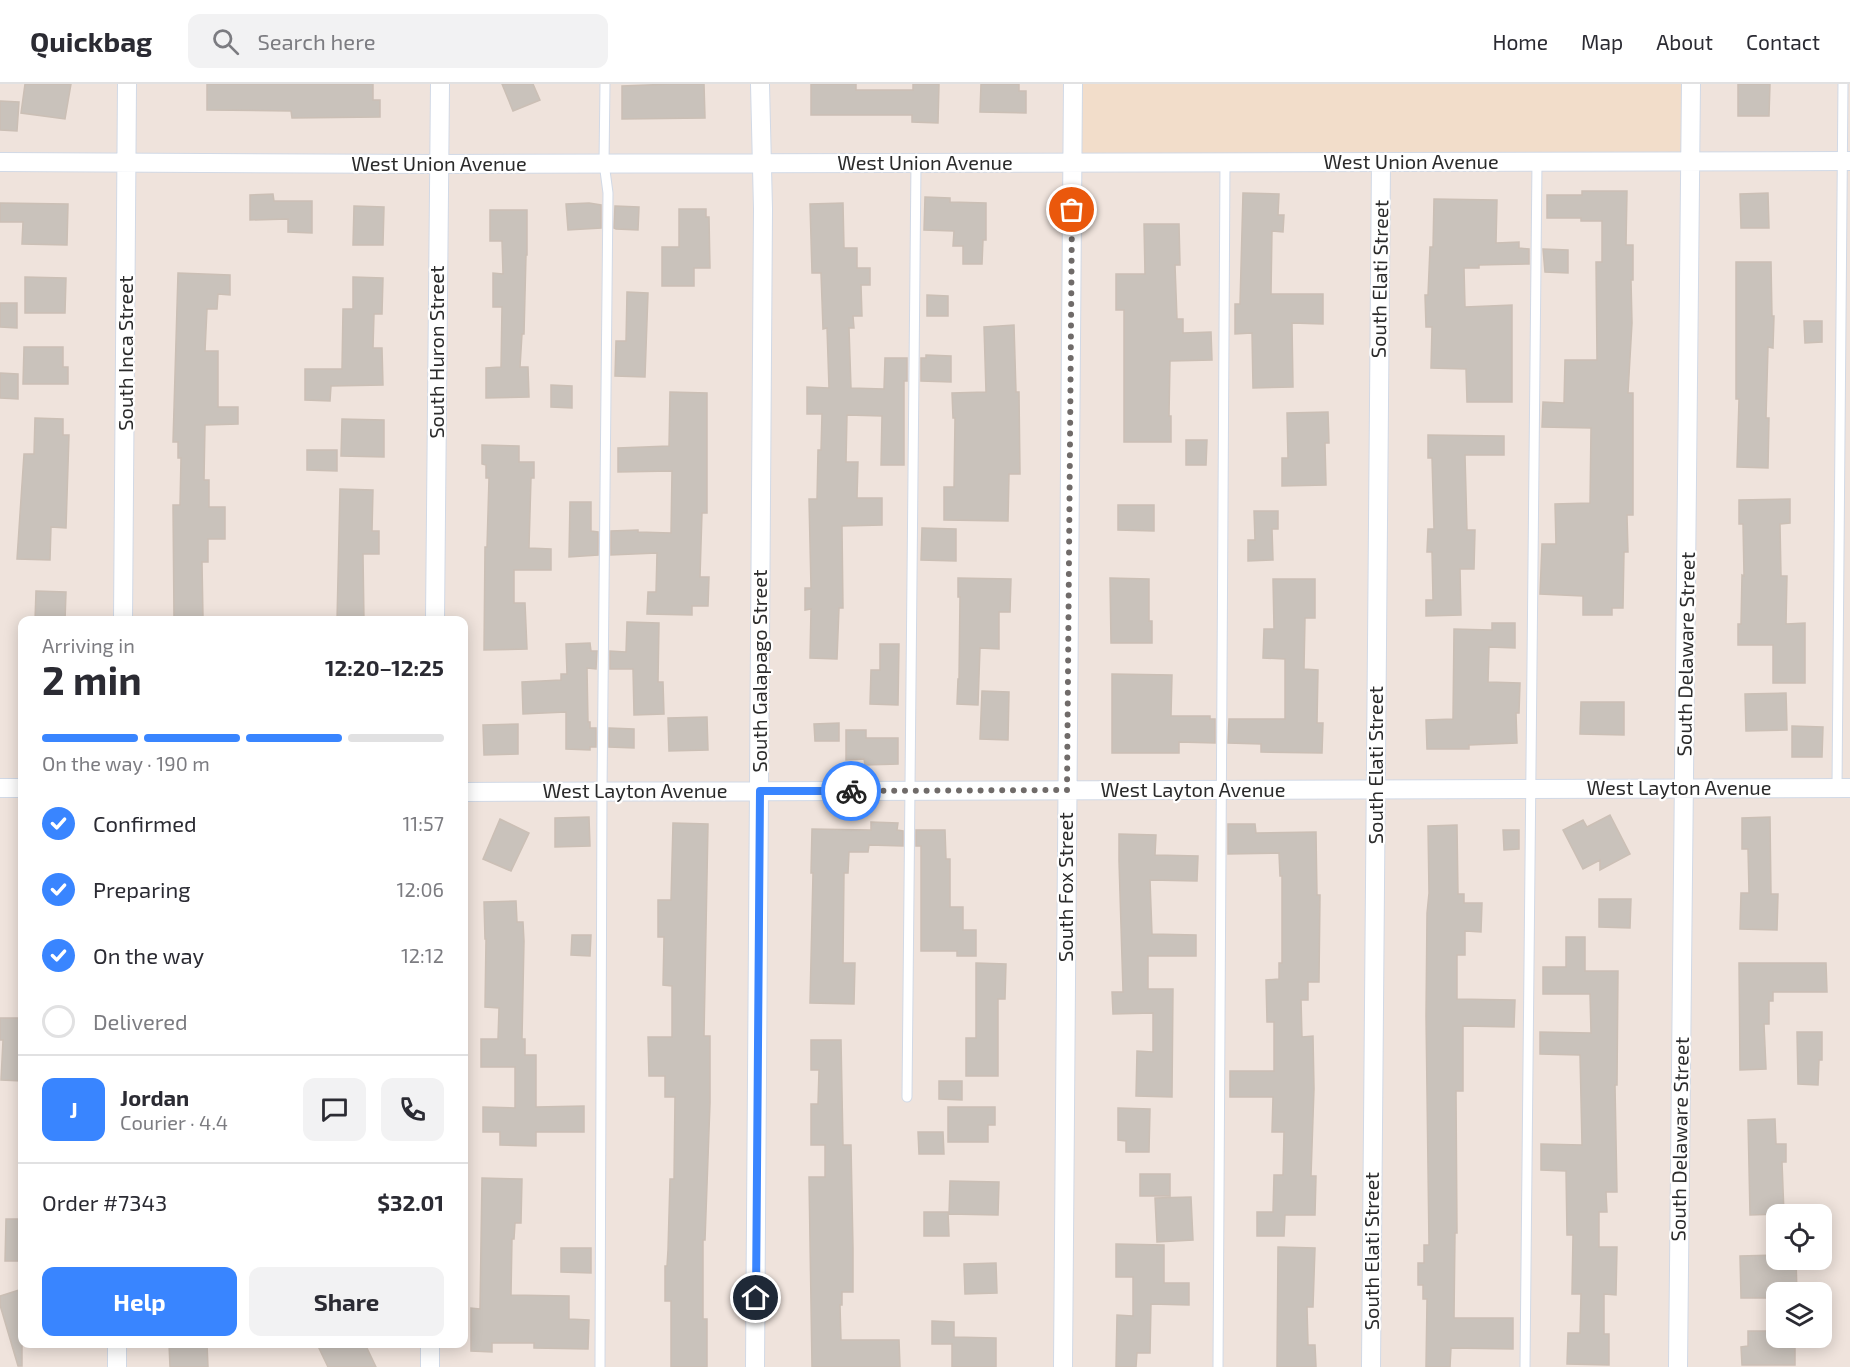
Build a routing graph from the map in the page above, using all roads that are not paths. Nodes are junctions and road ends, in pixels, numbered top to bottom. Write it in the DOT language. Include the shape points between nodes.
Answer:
graph roads {
  1 [pos="128,84"];
  2 [pos="440,84"];
  3 [pos="604,84"];
  4 [pos="760,84"];
  5 [pos="1073,84"];
  6 [pos="1691,84"];
  7 [pos="1843,84"];
  8 [pos="1690,161"];
  9 [pos="1846,161"];
  10 [pos="0,162"];
  11 [pos="1382,162"];
  12 [pos="1537,162"];
  13 [pos="127,163"];
  14 [pos="762,163"];
  15 [pos="916,163"];
  16 [pos="1225,163"];
  17 [pos="439,164"];
  18 [pos="604,164"];
  19 [pos="1072,164"];
  20 [pos="123,616"];
  21 [pos="435,616"];
  22 [pos="0,788"];
  23 [pos="18,788"];
  24 [pos="1844,788"];
  25 [pos="1376,789"];
  26 [pos="1529,789"];
  27 [pos="1684,789"];
  28 [pos="1067,790"];
  29 [pos="1220,790"];
  30 [pos="602,791"];
  31 [pos="760,791"];
  32 [pos="910,791"];
  33 [pos="468,792"];
  34 [pos="907,1097"];
  35 [pos="117,1348"];
  36 [pos="430,1348"];
  37 [pos="117,1367"];
  38 [pos="430,1367"];
  39 [pos="600,1367"];
  40 [pos="755,1367"];
  41 [pos="1063,1367"];
  42 [pos="1218,1367"];
  43 [pos="1371,1367"];
  44 [pos="1525,1367"];
  45 [pos="1678,1367"];
  1 -- 13 [label="street, South Inca Street"];
  2 -- 17 [label="street, South Huron Street"];
  3 -- 18 [label="lane"];
  4 -- 14 [label="street, South Galapago Street"];
  5 -- 19 [label="street, South Fox Street"];
  6 -- 8 [label="street, South Delaware Street"];
  7 -- 9 [label="lane"];
  8 -- 9 [label="street, West Union Avenue"];
  8 -- 12 [label="street, West Union Avenue"];
  8 -- 27 [label="street, South Delaware Street"];
  9 -- 24 [label="lane"];
  10 -- 13 [label="street, West Union Avenue"];
  11 -- 12 [label="street, West Union Avenue"];
  11 -- 16 [label="street, West Union Avenue"];
  11 -- 25 [label="street, South Elati Street"];
  12 -- 26 [label="lane"];
  13 -- 17 [label="street, West Union Avenue"];
  13 -- 20 [label="street, South Inca Street"];
  14 -- 15 [label="street, West Union Avenue"];
  14 -- 18 [label="street, West Union Avenue"];
  14 -- 31 [label="street, South Galapago Street"];
  15 -- 19 [label="street, West Union Avenue"];
  15 -- 32 [label="lane"];
  16 -- 19 [label="street, West Union Avenue"];
  16 -- 29 [label="lane"];
  17 -- 18 [label="street, West Union Avenue"];
  17 -- 21 [label="street, South Huron Street"];
  18 -- 30 [label="lane" via="608,194"];
  19 -- 28 [label="street, South Fox Street"];
  22 -- 23 [label="street"];
  24 -- 27 [label="street, West Layton Avenue"];
  25 -- 26 [label="street, West Layton Avenue"];
  25 -- 29 [label="street, West Layton Avenue"];
  25 -- 43 [label="street, South Elati Street"];
  26 -- 27 [label="street, West Layton Avenue"];
  26 -- 44 [label="lane"];
  27 -- 45 [label="street, South Delaware Street"];
  28 -- 29 [label="street, West Layton Avenue"];
  28 -- 32 [label="street, West Layton Avenue"];
  28 -- 41 [label="street, South Fox Street"];
  29 -- 42 [label="lane"];
  30 -- 31 [label="street, West Layton Avenue"];
  30 -- 33 [label="street, West Layton Avenue"];
  30 -- 39 [label="lane"];
  31 -- 32 [label="street, West Layton Avenue"];
  31 -- 40 [label="street, South Galapago Street"];
  32 -- 34 [label="lane"];
  35 -- 37 [label="street"];
  36 -- 38 [label="street"];
}
